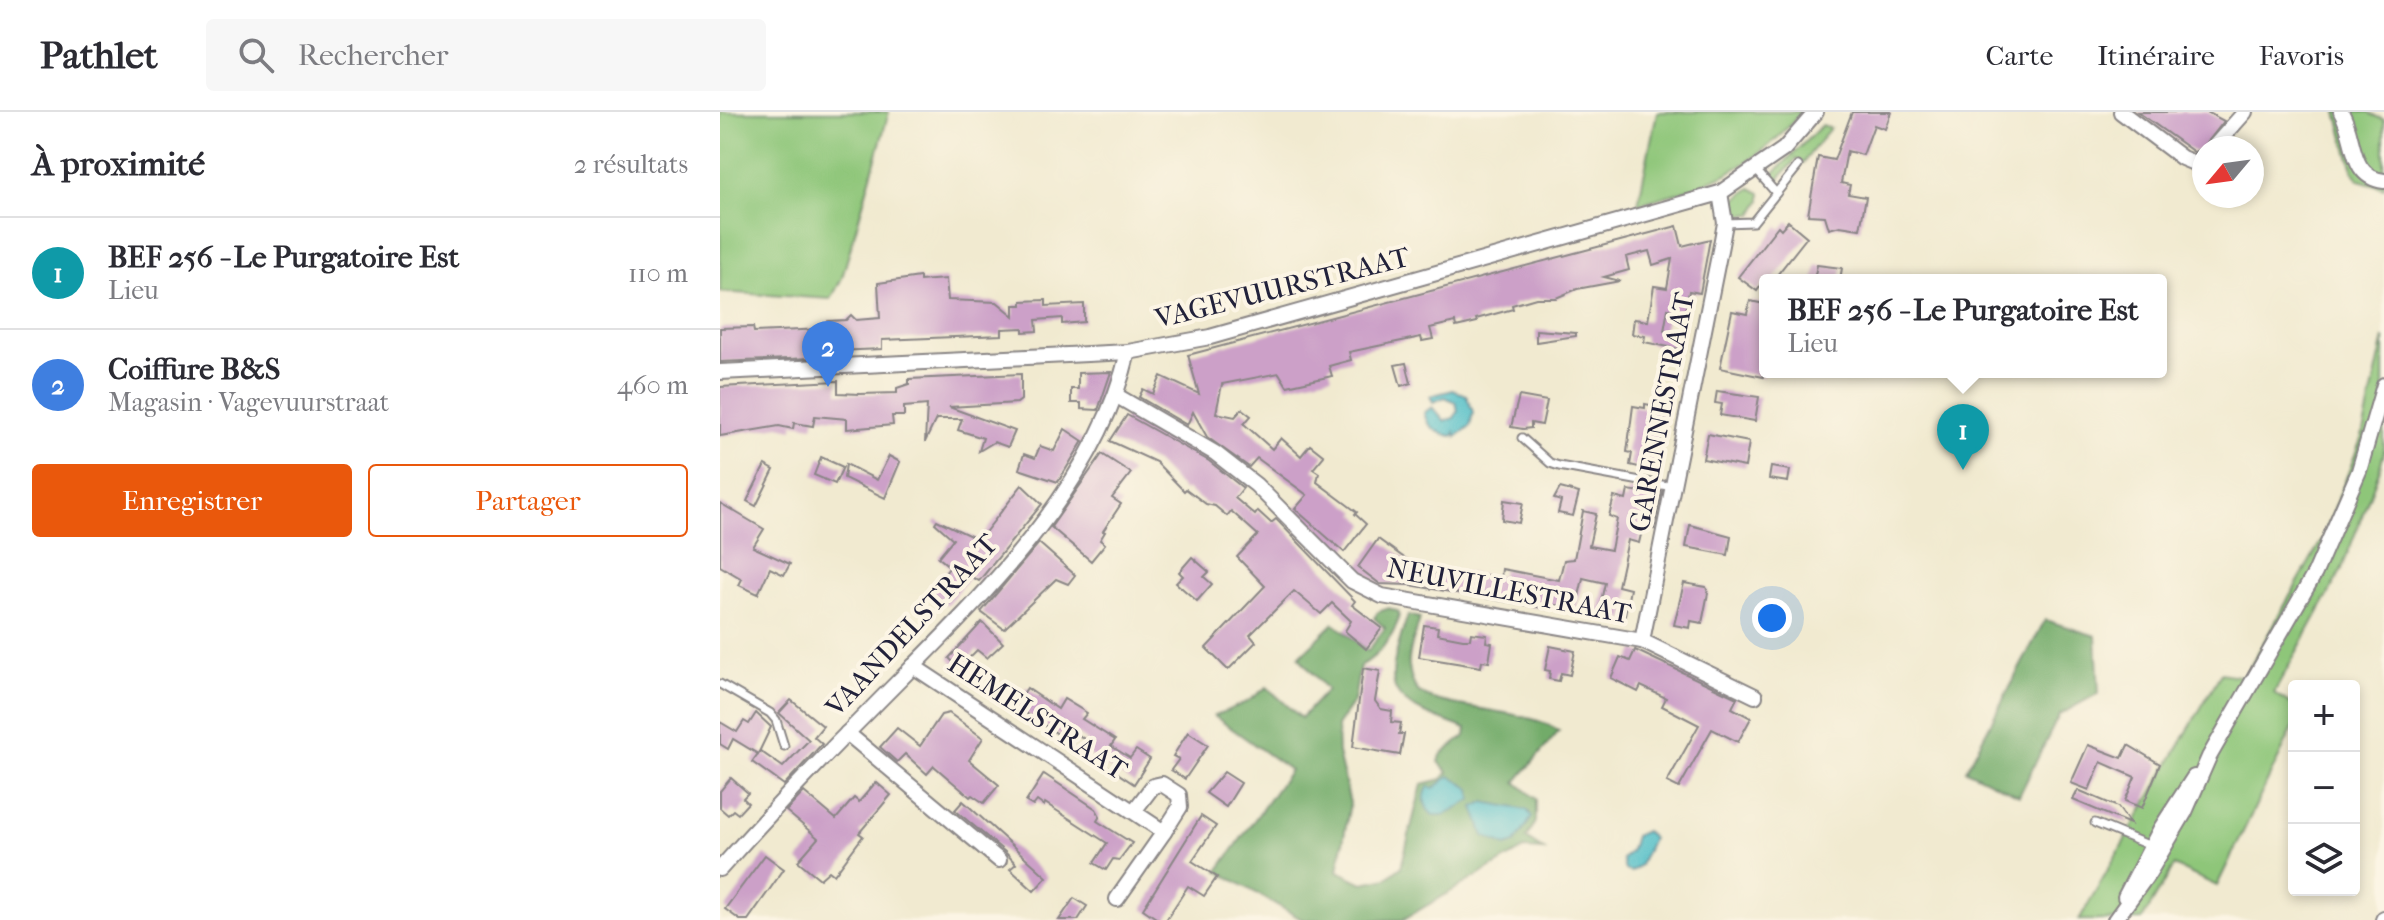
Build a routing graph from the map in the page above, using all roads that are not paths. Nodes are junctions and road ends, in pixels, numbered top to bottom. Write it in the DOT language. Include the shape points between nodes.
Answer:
graph roads {
  1 [pos="1816,112"];
  2 [pos="2121,112"];
  3 [pos="2245,112"];
  4 [pos="2341,112"];
  5 [pos="2224,136"];
  6 [pos="2192,162"];
  7 [pos="1798,166"];
  8 [pos="1756,170"];
  9 [pos="2384,181"];
  10 [pos="1720,193"];
  11 [pos="1776,193"];
  12 [pos="1725,223"];
  13 [pos="1128,352"];
  14 [pos="720,372"];
  15 [pos="2384,385"];
  16 [pos="1117,396"];
  17 [pos="1522,438"];
  18 [pos="1673,487"];
  19 [pos="1642,641"];
  20 [pos="913,666"];
  21 [pos="720,684"];
  22 [pos="1755,696"];
  23 [pos="847,733"];
  24 [pos="784,746"];
  25 [pos="1134,811"];
  26 [pos="2095,823"];
  27 [pos="1164,832"];
  28 [pos="2156,849"];
  29 [pos="999,860"];
  30 [pos="720,869"];
  31 [pos="1117,899"];
  32 [pos="2114,920"];
  1 -- 8 [label="street, VAGEVUURSTRAAT" via="1784,149"];
  2 -- 6 [label="street"];
  3 -- 5 [label="street"];
  4 -- 9 [label="street" via="2361,169"];
  7 -- 11 [label="lane"];
  8 -- 10 [label="street, VAGEVUURSTRAAT"];
  8 -- 11 [label="lane"];
  10 -- 12 [label="street, GARENNESTRAAT"];
  10 -- 13 [label="street, VAGEVUURSTRAAT" via="1210,337"];
  11 -- 12 [label="lane" via="1753,222"];
  12 -- 18 [label="street, GARENNESTRAAT"];
  13 -- 14 [label="street, VAGEVUURSTRAAT"];
  13 -- 16 [label="street, VAANDELSTRAAT"];
  15 -- 28 [label="street" via="2359,471 2323,557 2209,757 2180,796"];
  16 -- 19 [label="street, NEUVILLESTRAAT" via="1215,453 1366,589"];
  16 -- 20 [label="street, VAANDELSTRAAT" via="1068,485 980,598"];
  17 -- 18 [label="lane" via="1559,466"];
  18 -- 19 [label="street, GARENNESTRAAT"];
  19 -- 22 [label="street, NEUVILLESTRAAT"];
  20 -- 23 [label="street, VAANDELSTRAAT"];
  20 -- 25 [label="street, HEMELSTRAAT"];
  21 -- 24 [label="lane" via="770,713"];
  23 -- 29 [label="street"];
  23 -- 30 [label="street, VAANDELSTRAAT"];
  25 -- 27 [label="street, HEMELSTRAAT"];
  25 -- 27 [label="street, HEMELSTRAAT" via="1153,786 1162,784 1179,795 1180,807"];
  26 -- 28 [label="lane"];
  27 -- 31 [label="street, HEMELSTRAAT"];
  28 -- 32 [label="street"];
}
